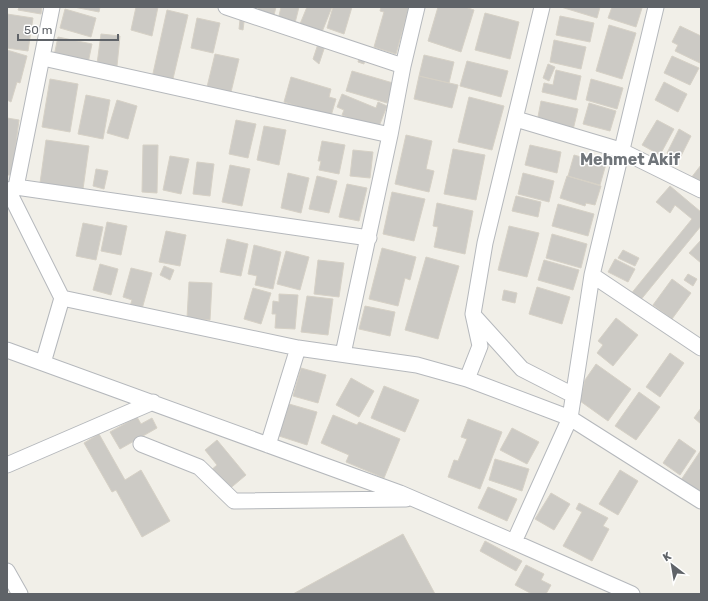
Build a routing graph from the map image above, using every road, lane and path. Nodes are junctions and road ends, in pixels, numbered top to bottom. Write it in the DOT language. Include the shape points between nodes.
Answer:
graph roads {
  1 [pos="52,7"];
  2 [pos="226,7"];
  3 [pos="417,7"];
  4 [pos="542,7"];
  5 [pos="656,7"];
  6 [pos="43,58"];
  7 [pos="403,66"];
  8 [pos="516,119"];
  9 [pos="390,135"];
  10 [pos="620,150"];
  11 [pos="11,190"];
  12 [pos="701,190"];
  13 [pos="368,238"];
  14 [pos="592,275"];
  15 [pos="62,298"];
  16 [pos="473,314"];
  17 [pos="298,348"];
  18 [pos="701,348"];
  19 [pos="7,350"];
  20 [pos="343,354"];
  21 [pos="43,363"];
  22 [pos="467,379"];
  23 [pos="573,395"];
  24 [pos="153,402"];
  25 [pos="570,418"];
  26 [pos="141,444"];
  27 [pos="268,445"];
  28 [pos="7,465"];
  29 [pos="414,499"];
  30 [pos="701,501"];
  31 [pos="514,542"];
  32 [pos="7,571"];
  33 [pos="20,594"];
  34 [pos="632,594"];
  1 -- 6 [label="street"];
  2 -- 7 [label="street"];
  3 -- 7 [label="street"];
  4 -- 8 [label="street"];
  5 -- 10 [label="street"];
  6 -- 9 [label="street"];
  6 -- 11 [label="street"];
  7 -- 9 [label="street"];
  8 -- 10 [label="street"];
  8 -- 16 [label="street" via="485,243"];
  9 -- 13 [label="street"];
  10 -- 12 [label="street"];
  10 -- 14 [label="street"];
  11 -- 13 [label="street"];
  11 -- 15 [label="street"];
  13 -- 20 [label="street"];
  14 -- 18 [label="street"];
  14 -- 23 [label="street"];
  15 -- 17 [label="street"];
  15 -- 21 [label="street"];
  16 -- 22 [label="street" via="480,346"];
  16 -- 23 [label="street" via="522,369"];
  17 -- 20 [label="street"];
  17 -- 27 [label="street"];
  19 -- 21 [label="street"];
  20 -- 22 [label="street" via="416,365"];
  21 -- 24 [label="street"];
  22 -- 25 [label="street"];
  23 -- 25 [label="street"];
  24 -- 27 [label="street"];
  24 -- 28 [label="street"];
  25 -- 30 [label="street"];
  25 -- 31 [label="street"];
  26 -- 29 [label="street" via="199,467 234,501"];
  27 -- 29 [label="street"];
  29 -- 31 [label="street"];
  31 -- 34 [label="street"];
  32 -- 33 [label="street"];
}
